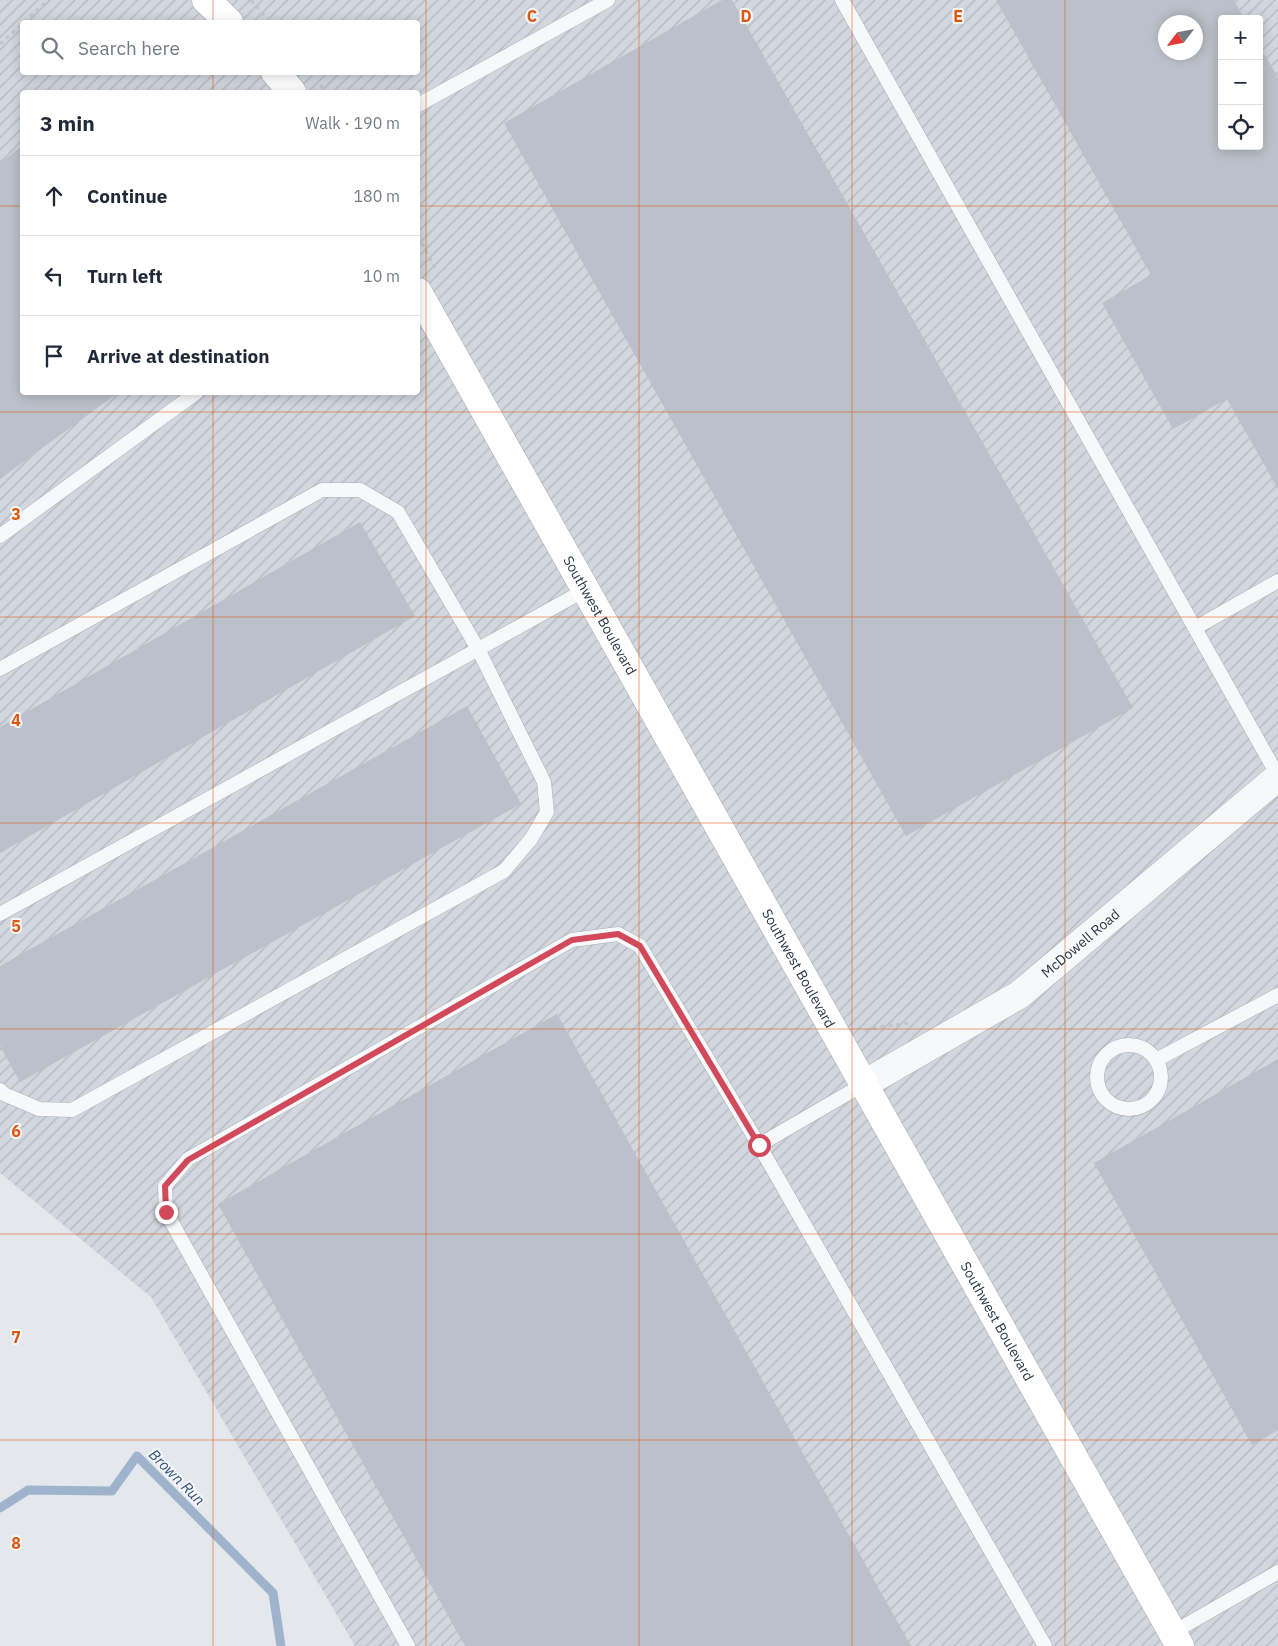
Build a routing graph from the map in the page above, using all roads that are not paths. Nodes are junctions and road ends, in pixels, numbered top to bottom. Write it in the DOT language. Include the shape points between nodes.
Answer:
graph roads {
  1 [pos="206,0"];
  2 [pos="608,0"];
  3 [pos="842,0"];
  4 [pos="227,20"];
  5 [pos="278,75"];
  6 [pos="290,90"];
  7 [pos="420,104"];
  8 [pos="420,296"];
  9 [pos="194,395"];
  10 [pos="0,536"];
  11 [pos="1278,581"];
  12 [pos="585,590"];
  13 [pos="1195,628"];
  14 [pos="478,649"];
  15 [pos="0,669"];
  16 [pos="1278,777"];
  17 [pos="0,914"];
  18 [pos="1278,994"];
  19 [pos="1156,1060"];
  20 [pos="864,1084"];
  21 [pos="0,1090"];
  22 [pos="759,1145"];
  23 [pos="1278,1572"];
  24 [pos="1176,1639"];
  25 [pos="408,1646"];
  26 [pos="1045,1646"];
  1 -- 4 [label="street"];
  2 -- 7 [label="lane"];
  3 -- 13 [label="lane"];
  5 -- 6 [label="street"];
  8 -- 12 [label="street, Southwest Boulevard"];
  9 -- 10 [label="lane"];
  11 -- 13 [label="lane"];
  12 -- 14 [label="lane"];
  12 -- 20 [label="street, Southwest Boulevard"];
  13 -- 16 [label="lane"];
  14 -- 15 [label="lane" via="398,512 360,490 322,490"];
  14 -- 17 [label="lane"];
  14 -- 21 [label="lane" via="544,782 547,812 531,839 504,871 72,1110 39,1110"];
  16 -- 20 [label="street, McDowell Road" via="1019,995"];
  18 -- 19 [label="lane"];
  19 -- 19 [label="lane" via="1150,1052 1130,1044 1110,1050 1097,1071 1102,1096 1120,1108 1142,1107 1157,1092 1161,1081"];
  20 -- 22 [label="lane"];
  20 -- 24 [label="street, Southwest Boulevard"];
  22 -- 25 [label="lane" via="640,946 618,934 572,940 188,1160 165,1186 166,1212"];
  22 -- 26 [label="lane"];
  23 -- 24 [label="lane"];
}
